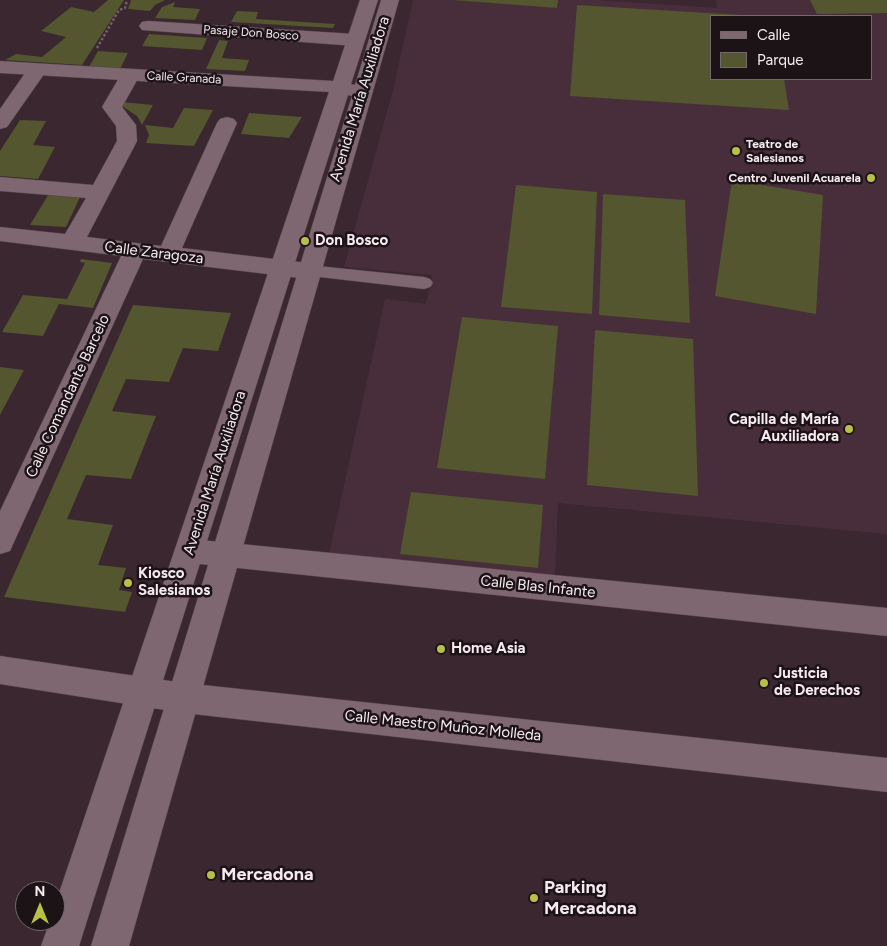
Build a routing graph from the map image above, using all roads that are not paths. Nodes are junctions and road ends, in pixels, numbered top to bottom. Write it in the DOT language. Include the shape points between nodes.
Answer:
graph roads {
  1 [pos="369,0"];
  2 [pos="390,0"];
  3 [pos="148,26"];
  4 [pos="355,40"];
  5 [pos="0,67"];
  6 [pos="37,70"];
  7 [pos="130,75"];
  8 [pos="349,94"];
  9 [pos="0,123"];
  10 [pos="227,123"];
  11 [pos="0,184"];
  12 [pos="100,192"];
  13 [pos="1,237"];
  14 [pos="72,243"];
  15 [pos="135,251"];
  16 [pos="168,255"];
  17 [pos="281,268"];
  18 [pos="308,271"];
  19 [pos="424,283"];
  20 [pos="0,542"];
  21 [pos="190,551"];
  22 [pos="227,555"];
  23 [pos="887,622"];
  24 [pos="0,670"];
  25 [pos="144,692"];
  26 [pos="184,698"];
  27 [pos="887,775"];
  28 [pos="60,946"];
  29 [pos="110,946"];
  1 -- 4 [label="street, Avenida María Auxiliadora"];
  2 -- 8 [label="street, Avenida María Auxiliadora"];
  3 -- 4 [label="street, Pasaje Don Bosco"];
  4 -- 8 [label="street, Avenida María Auxiliadora"];
  5 -- 6 [label="street, Calle Granada"];
  6 -- 7 [label="street, Calle Granada"];
  6 -- 9 [label="street"];
  7 -- 8 [label="street, Calle Granada"];
  7 -- 12 [label="street" via="112,107 126,125 127,141"];
  8 -- 17 [label="street, Avenida María Auxiliadora"];
  8 -- 18 [label="street, Avenida María Auxiliadora"];
  10 -- 16 [label="street"];
  11 -- 12 [label="street"];
  12 -- 14 [label="street"];
  13 -- 14 [label="street, Calle Zaragoza"];
  14 -- 15 [label="street, Calle Zaragoza"];
  15 -- 16 [label="street, Calle Zaragoza"];
  15 -- 20 [label="street, Calle Comandante Barcelo"];
  16 -- 17 [label="street, Calle Zaragoza"];
  17 -- 18 [label="street, Calle Zaragoza"];
  17 -- 21 [label="street, Avenida María Auxiliadora"];
  18 -- 19 [label="lane"];
  18 -- 22 [label="street, Avenida María Auxiliadora"];
  21 -- 22 [label="street, Calle Blas Infante"];
  21 -- 25 [label="street, Avenida María Auxiliadora"];
  22 -- 23 [label="street, Calle Blas Infante"];
  22 -- 26 [label="street, Avenida María Auxiliadora"];
  24 -- 25 [label="street, Calle Maestro Muñoz Molleda"];
  25 -- 26 [label="street, Calle Maestro Muñoz Molleda"];
  25 -- 28 [label="street, Avenida María Auxiliadora"];
  26 -- 27 [label="street, Calle Maestro Muñoz Molleda"];
  26 -- 29 [label="street, Avenida María Auxiliadora"];
}
